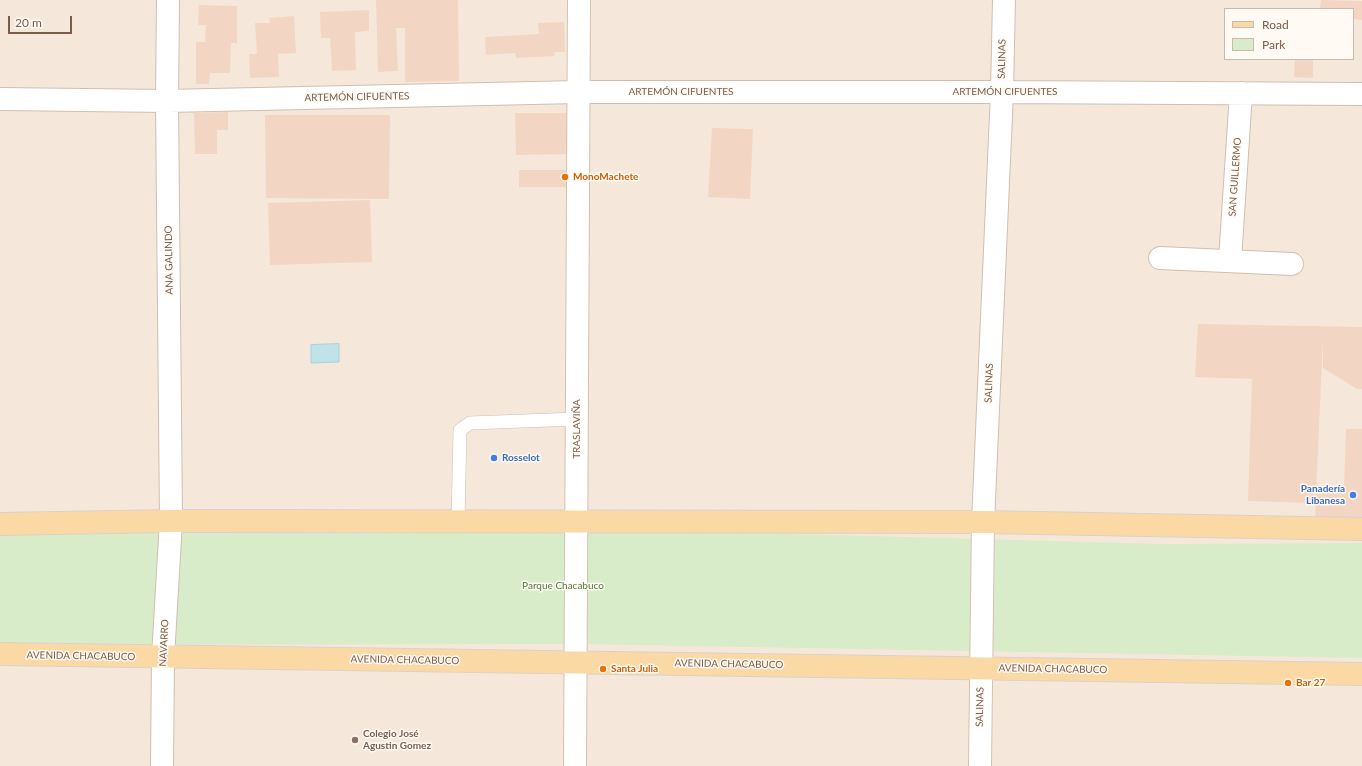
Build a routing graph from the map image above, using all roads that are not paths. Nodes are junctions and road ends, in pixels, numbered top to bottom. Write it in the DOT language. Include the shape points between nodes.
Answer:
graph roads {
  1 [pos="168,0"];
  2 [pos="579,0"];
  3 [pos="1004,0"];
  4 [pos="578,92"];
  5 [pos="1002,92"];
  6 [pos="1241,93"];
  7 [pos="1362,94"];
  8 [pos="0,99"];
  9 [pos="167,101"];
  10 [pos="1160,258"];
  11 [pos="1230,260"];
  12 [pos="1292,264"];
  13 [pos="577,419"];
  14 [pos="171,521"];
  15 [pos="458,521"];
  16 [pos="577,522"];
  17 [pos="984,522"];
  18 [pos="0,524"];
  19 [pos="1362,529"];
  20 [pos="0,654"];
  21 [pos="163,657"];
  22 [pos="576,662"];
  23 [pos="981,668"];
  24 [pos="1362,674"];
  25 [pos="162,766"];
  26 [pos="575,766"];
  27 [pos="980,766"];
  1 -- 9 [label="street, ANA GALINDO"];
  2 -- 4 [label="street, TRASLAVIÑA"];
  3 -- 5 [label="street, SALINAS"];
  4 -- 5 [label="street, ARTEMÓN CIFUENTES"];
  4 -- 9 [label="street, ARTEMÓN CIFUENTES"];
  4 -- 13 [label="street, TRASLAVIÑA"];
  5 -- 6 [label="street, ARTEMÓN CIFUENTES"];
  5 -- 17 [label="street, SALINAS"];
  6 -- 7 [label="street, ARTEMÓN CIFUENTES"];
  6 -- 11 [label="street, SAN GUILLERMO"];
  8 -- 9 [label="street, ARTEMÓN CIFUENTES"];
  9 -- 14 [label="street, ANA GALINDO"];
  10 -- 11 [label="street"];
  11 -- 12 [label="street"];
  13 -- 15 [label="lane" via="470,423 460,430"];
  13 -- 16 [label="street, TRASLAVIÑA"];
  14 -- 15 [label="main road"];
  14 -- 18 [label="main road"];
  14 -- 21 [label="street, NAVARRO"];
  15 -- 16 [label="main road"];
  16 -- 17 [label="main road"];
  16 -- 22 [label="street, TRASLAVIÑA"];
  17 -- 19 [label="main road"];
  17 -- 23 [label="street, SALINAS"];
  20 -- 21 [label="main road, AVENIDA CHACABUCO"];
  21 -- 22 [label="main road, AVENIDA CHACABUCO"];
  21 -- 25 [label="street, NAVARRO"];
  22 -- 23 [label="main road, AVENIDA CHACABUCO"];
  22 -- 26 [label="street, TRASLAVIÑA"];
  23 -- 24 [label="main road, AVENIDA CHACABUCO"];
  23 -- 27 [label="street, SALINAS"];
}
